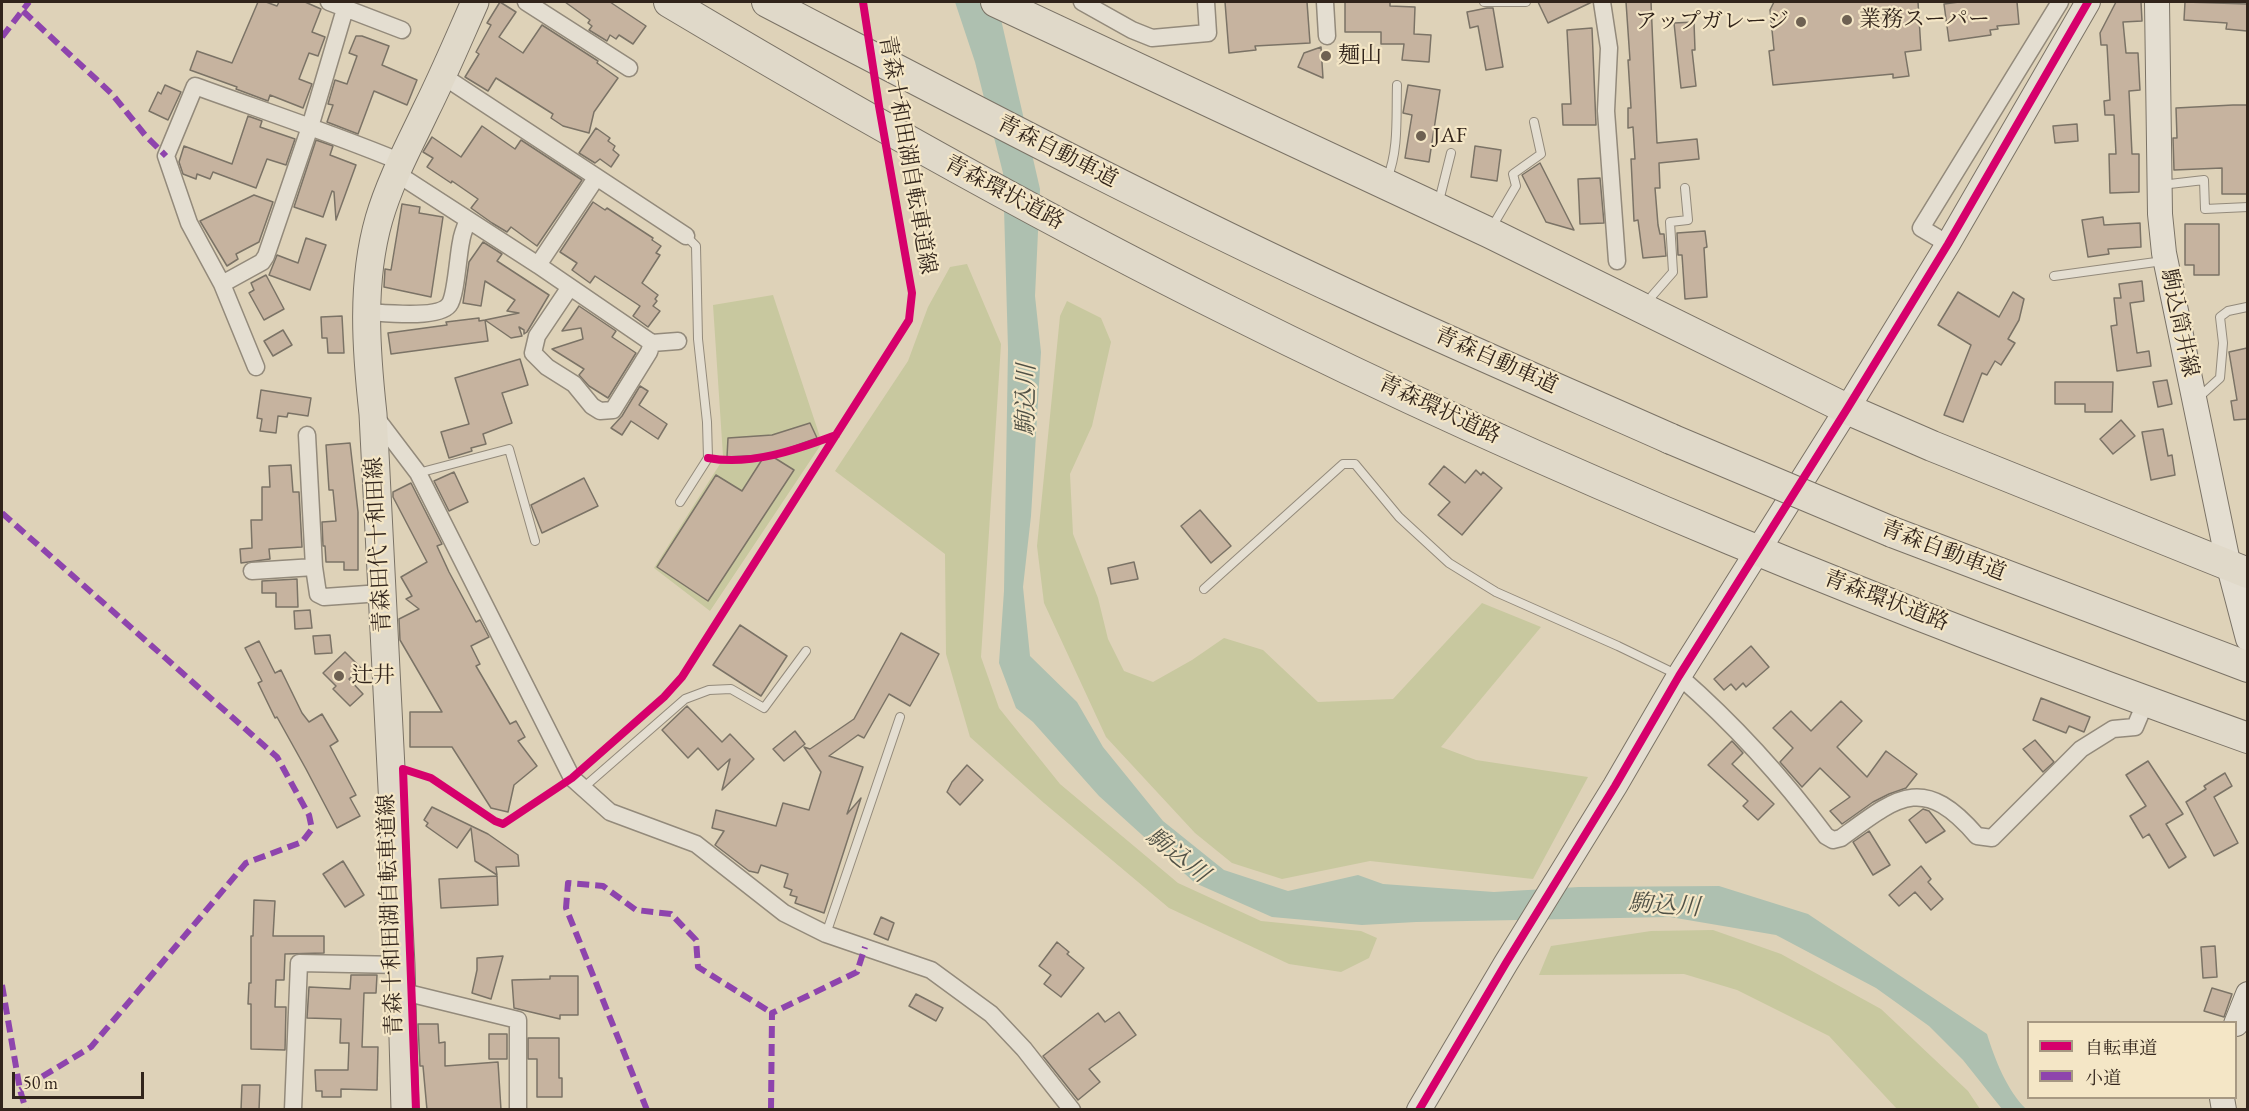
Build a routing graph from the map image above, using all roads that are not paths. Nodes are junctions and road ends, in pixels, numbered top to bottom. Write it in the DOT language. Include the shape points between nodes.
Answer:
graph roads {
  1 [pos="329,2"];
  2 [pos="475,2"];
  3 [pos="526,2"];
  4 [pos="669,2"];
  5 [pos="767,2"];
  6 [pos="996,2"];
  7 [pos="1082,2"];
  8 [pos="1206,2"];
  9 [pos="1325,2"];
  10 [pos="1484,2"];
  11 [pos="1526,2"];
  12 [pos="1602,2"];
  13 [pos="2060,2"];
  14 [pos="2088,2"];
  15 [pos="2157,2"];
  16 [pos="345,9"];
  17 [pos="402,30"];
  18 [pos="1327,36"];
  19 [pos="629,68"];
  20 [pos="443,76"];
  21 [pos="1396,85"];
  22 [pos="2009,85"];
  23 [pos="2030,100"];
  24 [pos="1534,122"];
  25 [pos="310,127"];
  26 [pos="1451,153"];
  27 [pos="399,168"];
  28 [pos="596,177"];
  29 [pos="1385,184"];
  30 [pos="2159,186"];
  31 [pos="1685,188"];
  32 [pos="2247,207"];
  33 [pos="1437,208"];
  34 [pos="468,219"];
  35 [pos="1490,233"];
  36 [pos="686,236"];
  37 [pos="1948,244"];
  38 [pos="2166,260"];
  39 [pos="1617,261"];
  40 [pos="538,265"];
  41 [pos="2054,276"];
  42 [pos="222,284"];
  43 [pos="570,287"];
  44 [pos="2247,307"];
  45 [pos="1648,311"];
  46 [pos="367,312"];
  47 [pos="698,339"];
  48 [pos="678,342"];
  49 [pos="652,343"];
  50 [pos="256,367"];
  51 [pos="2195,401"];
  52 [pos="1847,409"];
  53 [pos="373,414"];
  54 [pos="307,435"];
  55 [pos="418,473"];
  56 [pos="680,502"];
  57 [pos="535,541"];
  58 [pos="1757,551"];
  59 [pos="314,567"];
  60 [pos="2238,570"];
  61 [pos="252,571"];
  62 [pos="1204,590"];
  63 [pos="381,593"];
  64 [pos="2247,639"];
  65 [pos="806,651"];
  66 [pos="2247,668"];
  67 [pos="1679,676"];
  68 [pos="2146,701"];
  69 [pos="900,717"];
  70 [pos="2247,738"];
  71 [pos="583,788"];
  72 [pos="826,934"];
  73 [pos="401,964"];
  74 [pos="401,993"];
  75 [pos="2247,994"];
  76 [pos="2236,1021"];
  77 [pos="293,1110"];
  78 [pos="405,1110"];
  79 [pos="518,1110"];
  80 [pos="1072,1110"];
  81 [pos="1419,1110"];
  1 -- 16 [label="street"];
  2 -- 20 [label="main road, 青森田代十和田線"];
  3 -- 19 [label="street"];
  4 -- 58 [label="highway, 青森環状道路" via="944,162 1230,311 1573,472"];
  5 -- 66 [label="highway, 青森自動車道, bridge" via="979,113 1352,297 1892,532"];
  6 -- 29 [label="highway"];
  7 -- 8 [label="street" via="1152,38 1208,33"];
  9 -- 18 [label="street"];
  10 -- 11 [label="lane"];
  12 -- 39 [label="street" via="1609,48 1606,111"];
  13 -- 22 [label="street"];
  14 -- 23 [label="street"];
  15 -- 30 [label="street, 駒込筒井線"];
  16 -- 17 [label="street"];
  16 -- 25 [label="street"];
  20 -- 27 [label="main road, 青森田代十和田線"];
  20 -- 28 [label="street"];
  21 -- 29 [label="lane" via="1396,137"];
  22 -- 23 [label="street"];
  22 -- 37 [label="street" via="1921,228"];
  23 -- 37 [label="street"];
  24 -- 35 [label="lane" via="1541,154 1513,174 1516,186"];
  25 -- 27 [label="street"];
  25 -- 42 [label="street" via="266,256"];
  25 -- 42 [label="street" via="195,86 166,156 189,223"];
  26 -- 33 [label="lane"];
  27 -- 34 [label="street"];
  27 -- 46 [label="main road, 青森田代十和田線" via="379,220 371,256"];
  28 -- 36 [label="street"];
  28 -- 40 [label="street"];
  29 -- 33 [label="highway"];
  30 -- 32 [label="lane" via="2204,180 2205,209"];
  30 -- 38 [label="street, 駒込筒井線"];
  31 -- 45 [label="lane" via="1688,220 1670,222 1673,272 1652,296"];
  33 -- 35 [label="highway"];
  34 -- 40 [label="street"];
  34 -- 46 [label="street" via="449,305 426,313"];
  35 -- 45 [label="highway"];
  36 -- 47 [label="lane" via="696,246"];
  37 -- 52 [label="street"];
  38 -- 41 [label="lane"];
  38 -- 51 [label="street, 駒込筒井線"];
  40 -- 43 [label="street"];
  42 -- 50 [label="street"];
  43 -- 49 [label="street"];
  43 -- 49 [label="street" via="537,336 533,353 574,384 592,406 600,411 613,411"];
  44 -- 51 [label="lane" via="2220,317 2220,378"];
  45 -- 52 [label="highway"];
  46 -- 53 [label="main road, 青森田代十和田線"];
  47 -- 48 [label="lane"];
  47 -- 56 [label="lane" via="708,458"];
  48 -- 49 [label="street"];
  51 -- 60 [label="street, 駒込筒井線"];
  52 -- 58 [label="street"];
  52 -- 60 [label="highway"];
  53 -- 55 [label="street"];
  53 -- 63 [label="main road, 青森田代十和田線"];
  54 -- 59 [label="street"];
  55 -- 57 [label="lane" via="509,449"];
  55 -- 71 [label="street" via="572,778"];
  58 -- 67 [label="street"];
  58 -- 68 [label="highway, 青森環状道路"];
  59 -- 61 [label="street"];
  59 -- 63 [label="street" via="318,594 324,597"];
  60 -- 64 [label="street, 駒込筒井線"];
  62 -- 67 [label="lane" via="1343,464 1355,464 1399,517 1449,563 1496,592"];
  63 -- 73 [label="main road, 青森田代十和田線"];
  65 -- 71 [label="lane" via="764,708 731,689 709,690 685,699"];
  67 -- 68 [label="street" via="1779,775 1833,840 1887,805 1924,797 1939,803 1977,836 1992,838 2081,749 2113,729 2135,728"];
  67 -- 81 [label="street"];
  68 -- 70 [label="highway, 青森環状道路"];
  69 -- 72 [label="lane"];
  71 -- 72 [label="street" via="610,812 696,844 784,914"];
  72 -- 80 [label="street" via="931,970 991,1014"];
  73 -- 74 [label="main road, 青森田代十和田線"];
  73 -- 77 [label="street" via="299,963"];
  74 -- 78 [label="main road, 青森田代十和田線"];
  74 -- 79 [label="street" via="518,1020"];
  75 -- 76 [label="street"];
}
